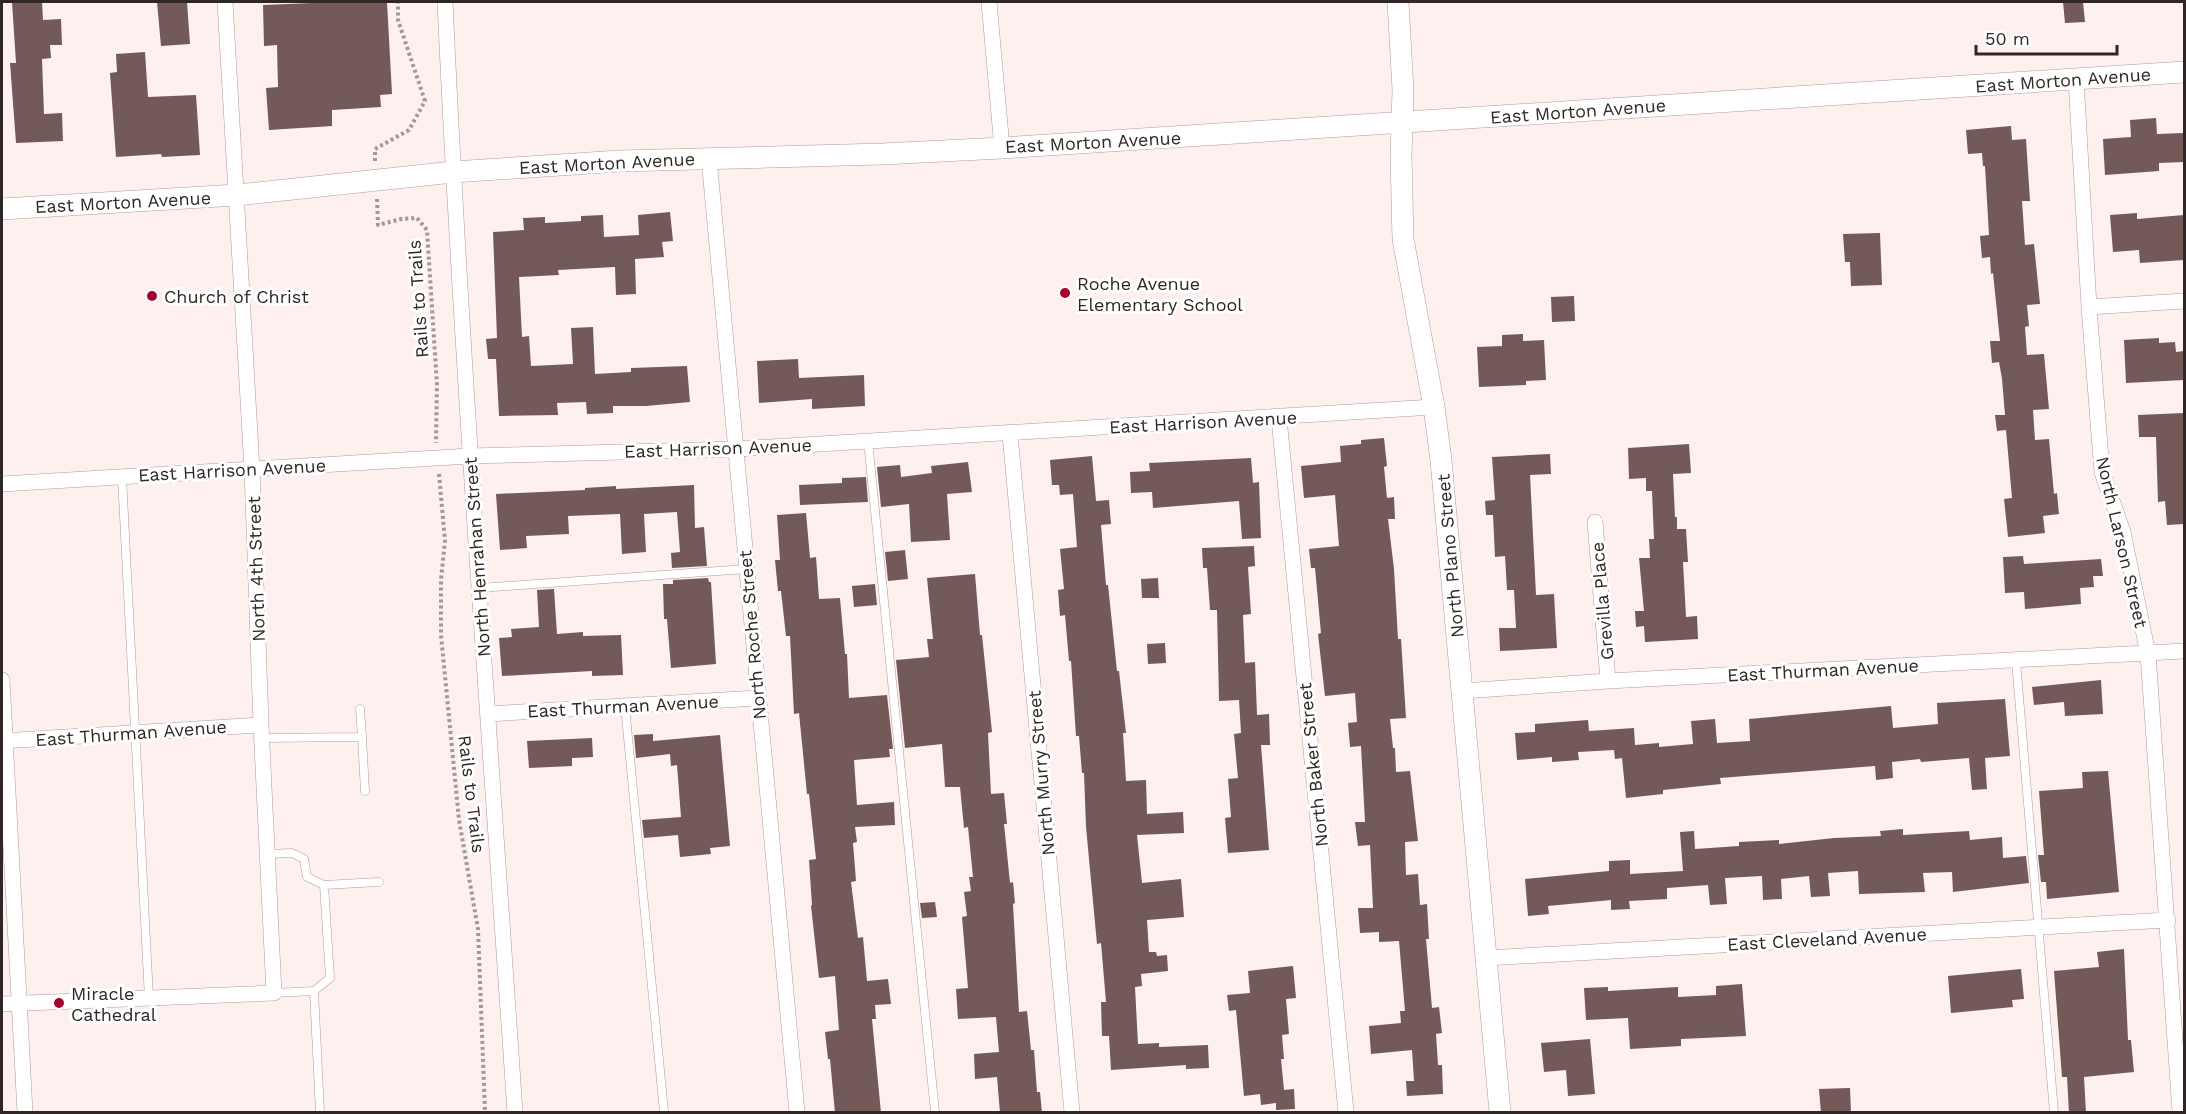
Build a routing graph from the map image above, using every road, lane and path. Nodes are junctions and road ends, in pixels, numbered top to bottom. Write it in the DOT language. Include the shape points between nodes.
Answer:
graph roads {
  1 [pos="225,2"];
  2 [pos="398,2"];
  3 [pos="445,2"];
  4 [pos="989,2"];
  5 [pos="1398,2"];
  6 [pos="2184,72"];
  7 [pos="2076,79"];
  8 [pos="1402,123"];
  9 [pos="1002,148"];
  10 [pos="375,149"];
  11 [pos="709,158"];
  12 [pos="453,172"];
  13 [pos="237,195"];
  14 [pos="378,206"];
  15 [pos="2,209"];
  16 [pos="2184,301"];
  17 [pos="2088,307"];
  18 [pos="1434,407"];
  19 [pos="1279,418"];
  20 [pos="1010,434"];
  21 [pos="436,441"];
  22 [pos="868,441"];
  23 [pos="736,449"];
  24 [pos="471,456"];
  25 [pos="252,469"];
  26 [pos="122,477"];
  27 [pos="440,479"];
  28 [pos="2,484"];
  29 [pos="1595,522"];
  30 [pos="746,569"];
  31 [pos="479,588"];
  32 [pos="2184,651"];
  33 [pos="2148,654"];
  34 [pos="2016,661"];
  35 [pos="2,680"];
  36 [pos="1608,681"];
  37 [pos="1462,691"];
  38 [pos="758,698"];
  39 [pos="625,706"];
  40 [pos="360,709"];
  41 [pos="488,714"];
  42 [pos="261,732"];
  43 [pos="136,733"];
  44 [pos="362,737"];
  45 [pos="3,741"];
  46 [pos="365,791"];
  47 [pos="267,854"];
  48 [pos="379,882"];
  49 [pos="324,885"];
  50 [pos="2168,920"];
  51 [pos="2039,928"];
  52 [pos="1486,958"];
  53 [pos="314,991"];
  54 [pos="274,993"];
  55 [pos="148,998"];
  56 [pos="2,1004"];
  57 [pos="19,1004"];
  58 [pos="25,1113"];
  59 [pos="320,1113"];
  60 [pos="485,1113"];
  61 [pos="515,1113"];
  62 [pos="664,1113"];
  63 [pos="797,1113"];
  64 [pos="935,1113"];
  65 [pos="1072,1113"];
  66 [pos="1347,1113"];
  67 [pos="1500,1113"];
  68 [pos="2054,1113"];
  69 [pos="2181,1113"];
  1 -- 13 [label="street, North 4th Street"];
  2 -- 10 [label="path" via="398,20 425,101 409,129"];
  3 -- 12 [label="street, North Henrahan Street"];
  4 -- 9 [label="street"];
  5 -- 8 [label="main road, North Plano Street"];
  6 -- 7 [label="main road, East Morton Avenue"];
  7 -- 8 [label="main road, East Morton Avenue"];
  7 -- 17 [label="street, North Larson Street"];
  8 -- 9 [label="main road, East Morton Avenue"];
  8 -- 18 [label="main road, North Plano Street" via="1403,239"];
  9 -- 11 [label="main road, East Morton Avenue"];
  11 -- 12 [label="main road, East Morton Avenue"];
  11 -- 23 [label="street, North Roche Street"];
  12 -- 13 [label="main road, East Morton Avenue"];
  12 -- 24 [label="street, North Henrahan Street"];
  13 -- 15 [label="main road, East Morton Avenue"];
  13 -- 25 [label="street, North 4th Street"];
  14 -- 21 [label="path, Rails to Trails" via="378,225 417,218 427,230 437,385"];
  16 -- 17 [label="street"];
  17 -- 33 [label="street, North Larson Street" via="2102,472 2123,532"];
  18 -- 19 [label="street, East Harrison Avenue"];
  18 -- 37 [label="main road, North Plano Street"];
  19 -- 20 [label="street, East Harrison Avenue"];
  19 -- 66 [label="street, North Baker Street"];
  20 -- 22 [label="street, East Harrison Avenue"];
  20 -- 65 [label="street, North Murry Street"];
  22 -- 23 [label="street, East Harrison Avenue"];
  22 -- 64 [label="lane"];
  23 -- 24 [label="street, East Harrison Avenue"];
  23 -- 30 [label="street, North Roche Street"];
  24 -- 25 [label="street, East Harrison Avenue"];
  24 -- 31 [label="street, North Henrahan Street"];
  25 -- 26 [label="street, East Harrison Avenue"];
  25 -- 42 [label="street, North 4th Street"];
  26 -- 28 [label="street, East Harrison Avenue"];
  26 -- 43 [label="lane"];
  27 -- 60 [label="path, Rails to Trails" via="445,541 441,635 459,820 478,929"];
  29 -- 36 [label="street, Grevilla Place"];
  30 -- 31 [label="lane"];
  30 -- 38 [label="street, North Roche Street"];
  31 -- 41 [label="street, North Henrahan Street"];
  32 -- 33 [label="street, East Thurman Avenue"];
  33 -- 34 [label="street, East Thurman Avenue"];
  33 -- 50 [label="street, North Larson Street"];
  34 -- 36 [label="street, East Thurman Avenue"];
  34 -- 51 [label="lane"];
  35 -- 45 [label="street"];
  36 -- 37 [label="street, East Thurman Avenue"];
  37 -- 52 [label="main road, North Plano Street"];
  38 -- 39 [label="street, East Thurman Avenue"];
  38 -- 63 [label="street, North Roche Street"];
  39 -- 41 [label="street, East Thurman Avenue"];
  39 -- 62 [label="lane"];
  40 -- 44 [label="lane"];
  41 -- 61 [label="street, North Henrahan Street"];
  42 -- 43 [label="street, East Thurman Avenue"];
  42 -- 44 [label="lane"];
  42 -- 47 [label="street, North 4th Street"];
  43 -- 45 [label="street, East Thurman Avenue"];
  43 -- 55 [label="lane"];
  44 -- 46 [label="lane"];
  45 -- 57 [label="street"];
  47 -- 49 [label="lane" via="298,855 304,859 308,877"];
  47 -- 54 [label="street, North 4th Street"];
  48 -- 49 [label="lane"];
  49 -- 53 [label="lane" via="330,978"];
  50 -- 51 [label="street, East Cleveland Avenue"];
  50 -- 69 [label="street, North Larson Street"];
  51 -- 52 [label="street, East Cleveland Avenue"];
  51 -- 68 [label="lane"];
  52 -- 67 [label="main road, North Plano Street"];
  53 -- 54 [label="lane"];
  53 -- 59 [label="lane"];
  54 -- 55 [label="street"];
  55 -- 57 [label="street"];
  56 -- 57 [label="street"];
  57 -- 58 [label="street"];
}
